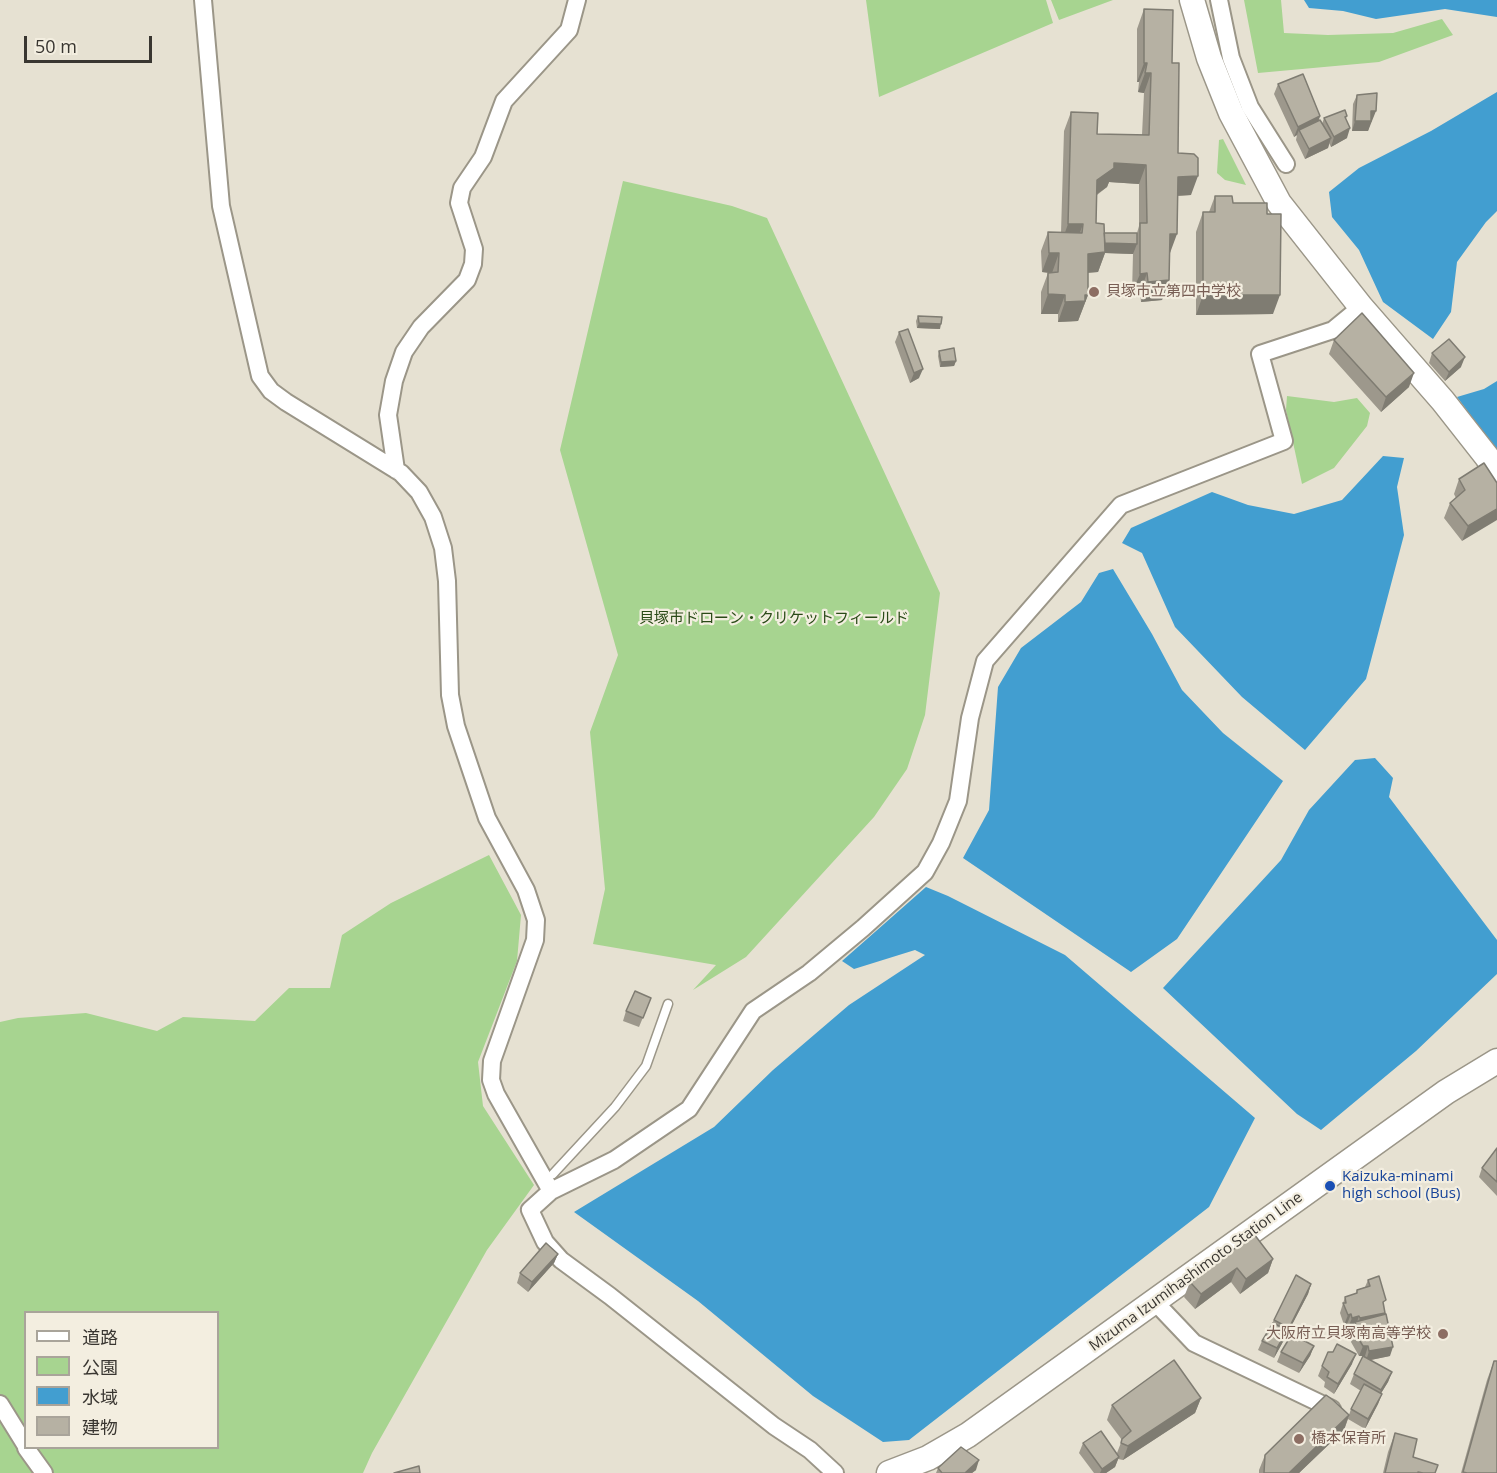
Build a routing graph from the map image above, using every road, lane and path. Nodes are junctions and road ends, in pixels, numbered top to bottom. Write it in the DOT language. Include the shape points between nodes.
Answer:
graph roads {
  1 [pos="202,0"];
  2 [pos="577,0"];
  3 [pos="1192,0"];
  4 [pos="1219,0"];
  5 [pos="1238,104"];
  6 [pos="1286,164"];
  7 [pos="1361,307"];
  8 [pos="396,470"];
  9 [pos="1497,474"];
  10 [pos="668,1004"];
  11 [pos="1497,1061"];
  12 [pos="552,1183"];
  13 [pos="1155,1302"];
  14 [pos="0,1404"];
  15 [pos="1332,1409"];
  16 [pos="24,1444"];
  17 [pos="27,1449"];
  18 [pos="917,1468"];
  19 [pos="44,1473"];
  20 [pos="834,1473"];
  21 [pos="889,1473"];
  1 -- 8 [label="street" via="221,206 260,376 286,402"];
  2 -- 8 [label="street" via="569,30 504,101 483,157 462,188 459,203 474,249 473,264 467,280 421,327 404,352 388,415"];
  3 -- 5 [label="main road" via="1209,58"];
  4 -- 5 [label="street"];
  5 -- 6 [label="street"];
  5 -- 7 [label="main road" via="1280,203"];
  7 -- 9 [label="main road" via="1443,401"];
  7 -- 12 [label="street" via="1333,330 1260,354 1284,441 1121,505 985,661 970,718 958,801 925,872 809,973 753,1011 689,1109 614,1160"];
  8 -- 12 [label="street" via="419,492 444,548 450,695 456,726 488,818 526,890 536,920 535,940 492,1061 490,1080"];
  10 -- 12 [label="lane" via="646,1066"];
  11 -- 13 [label="main road, Mizuma Izumihashimoto Station Line" via="1429,1104"];
  12 -- 20 [label="street" via="530,1210 545,1242 561,1260 810,1450"];
  13 -- 15 [label="street" via="1194,1343"];
  13 -- 18 [label="main road, Mizuma Izumihashimoto Station Line"];
  14 -- 16 [label="street"];
  17 -- 19 [label="street"];
  18 -- 21 [label="main road, Mizuma Izumihashimoto Station Line"];
}
